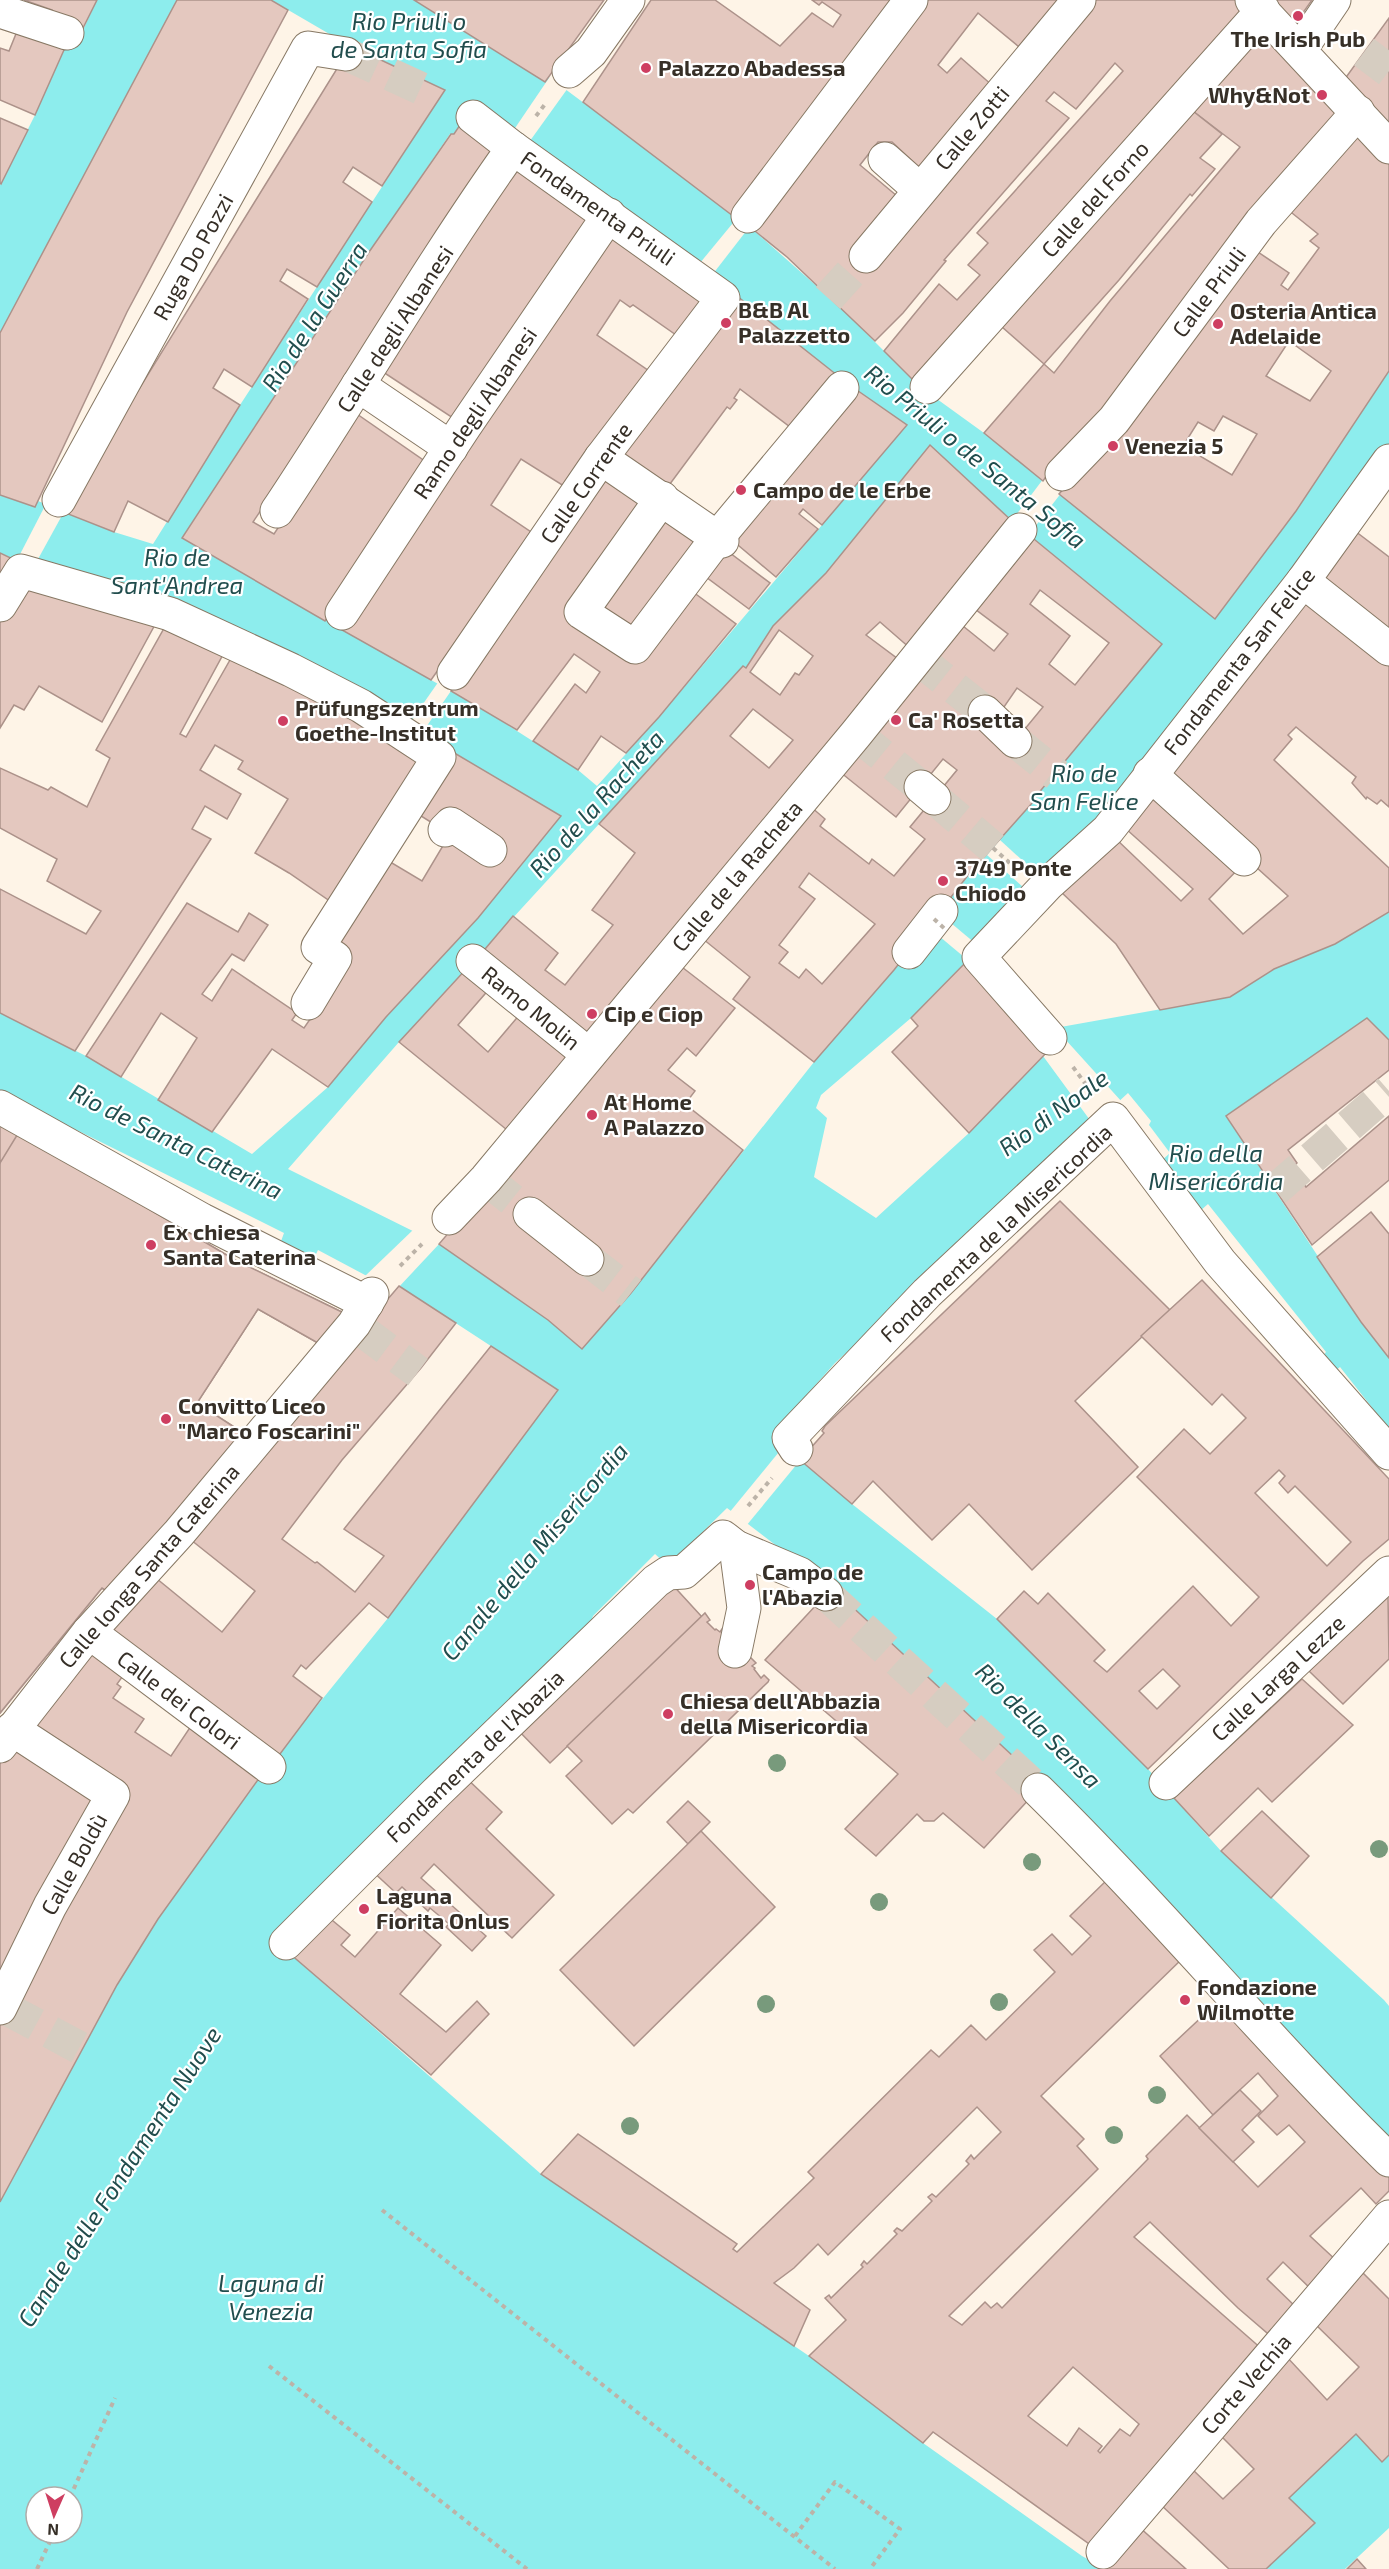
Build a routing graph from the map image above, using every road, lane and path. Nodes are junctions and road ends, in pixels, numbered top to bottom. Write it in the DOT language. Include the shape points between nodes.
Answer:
graph roads {
  1 [pos="628,0"];
  2 [pos="911,0"];
  3 [pos="1079,0"];
  4 [pos="1334,0"];
  5 [pos="1258,5"];
  6 [pos="0,11"];
  7 [pos="67,33"];
  8 [pos="1293,42"];
  9 [pos="346,54"];
  10 [pos="560,82"];
  11 [pos="1347,101"];
  12 [pos="473,117"];
  13 [pos="522,136"];
  14 [pos="1389,147"];
  15 [pos="885,159"];
  16 [pos="920,190"];
  17 [pos="609,215"];
  18 [pos="748,216"];
  19 [pos="866,256"];
  20 [pos="723,298"];
  21 [pos="358,385"];
  22 [pos="927,387"];
  23 [pos="842,388"];
  24 [pos="451,448"];
  25 [pos="601,458"];
  26 [pos="1389,461"];
  27 [pos="1062,474"];
  28 [pos="662,498"];
  29 [pos="60,500"];
  30 [pos="277,511"];
  31 [pos="1020,530"];
  32 [pos="720,539"];
  33 [pos="1304,581"];
  34 [pos="0,605"];
  35 [pos="342,613"];
  36 [pos="1389,649"];
  37 [pos="454,673"];
  38 [pos="985,712"];
  39 [pos="1015,741"];
  40 [pos="1150,774"];
  41 [pos="445,830"];
  42 [pos="993,848"];
  43 [pos="490,849"];
  44 [pos="1002,856"];
  45 [pos="1244,859"];
  46 [pos="939,920"];
  47 [pos="909,952"];
  48 [pos="473,961"];
  49 [pos="309,1003"];
  50 [pos="1059,1049"];
  51 [pos="588,1054"];
  52 [pos="1092,1092"];
  53 [pos="0,1107"];
  54 [pos="530,1214"];
  55 [pos="449,1218"];
  56 [pos="587,1259"];
  57 [pos="1389,1453"];
  58 [pos="786,1460"];
  59 [pos="749,1505"];
  60 [pos="736,1547"];
  61 [pos="1389,1573"];
  62 [pos="826,1594"];
  63 [pos="89,1632"];
  64 [pos="735,1651"];
  65 [pos="6,1738"];
  66 [pos="269,1767"];
  67 [pos="1166,1783"];
  68 [pos="1038,1790"];
  69 [pos="286,1943"];
  70 [pos="3,2007"];
  71 [pos="1389,2160"];
  72 [pos="382,2210"];
  73 [pos="1389,2217"];
  74 [pos="268,2366"];
  75 [pos="116,2398"];
  76 [pos="76,2485"];
  77 [pos="795,2536"];
  78 [pos="48,2545"];
  79 [pos="1103,2552"];
  80 [pos="37,2569"];
  81 [pos="527,2569"];
  82 [pos="835,2569"];
  83 [pos="870,2569"];
  1 -- 10 [label="street" via="591,52"];
  2 -- 18 [label="street"];
  3 -- 16 [label="street, Calle Zotti"];
  4 -- 8 [label="street"];
  5 -- 8 [label="street"];
  5 -- 22 [label="street, Calle del Forno"];
  6 -- 7 [label="street"];
  8 -- 11 [label="street"];
  9 -- 29 [label="street, Ruga Do Pozzi" via="308,48"];
  10 -- 13 [label="path"];
  11 -- 14 [label="street"];
  11 -- 27 [label="street, Calle Priuli" via="1114,420"];
  12 -- 13 [label="street, Fondamenta Priuli"];
  13 -- 17 [label="street, Fondamenta Priuli"];
  13 -- 21 [label="street, Calle degli Albanesi"];
  15 -- 16 [label="street"];
  16 -- 19 [label="street, Calle Zotti"];
  17 -- 20 [label="street, Fondamenta Priuli"];
  17 -- 24 [label="street, Ramo degli Albanesi"];
  20 -- 25 [label="street, Calle Corrente"];
  21 -- 24 [label="street"];
  21 -- 30 [label="street, Calle degli Albanesi"];
  23 -- 32 [label="street"];
  24 -- 35 [label="street, Ramo degli Albanesi"];
  25 -- 28 [label="street"];
  25 -- 37 [label="street, Calle Corrente"];
  26 -- 33 [label="street, Fondamenta San Felice"];
  28 -- 32 [label="street"];
  28 -- 32 [label="street" via="582,612 634,647"];
  31 -- 51 [label="street, Calle de la Racheta" via="856,734"];
  33 -- 36 [label="street"];
  33 -- 40 [label="street, Fondamenta San Felice"];
  34 -- 49 [label="street" via="21,571 170,614 351,701 439,757 318,946 335,958"];
  38 -- 39 [label="street"];
  40 -- 45 [label="street"];
  40 -- 50 [label="street, Fondamenta San Felice" via="1108,830 1048,884 980,957"];
  41 -- 43 [label="street" via="451,824"];
  42 -- 44 [label="path"];
  46 -- 47 [label="street"];
  48 -- 51 [label="street, Ramo Molin"];
  50 -- 52 [label="path"];
  51 -- 55 [label="street, Calle de la Racheta" via="486,1179"];
  53 -- 63 [label="street, Calle longa Santa Caterina" via="202,1220 370,1299 354,1324 179,1533"];
  54 -- 56 [label="street"];
  57 -- 58 [label="street, Fondamenta de la Misericordia" via="1220,1262 1113,1119 927,1293 789,1438"];
  58 -- 59 [label="path"];
  60 -- 62 [label="street" via="800,1574"];
  60 -- 64 [label="street" via="744,1608"];
  60 -- 69 [label="street, Fondamenta de l'Abazia" via="723,1536 684,1572 668,1573 648,1589"];
  61 -- 67 [label="street, Calle Larga Lezze"];
  63 -- 65 [label="street, Calle longa Santa Caterina"];
  63 -- 66 [label="street, Calle dei Colori"];
  65 -- 70 [label="street, Calle Boldù" via="112,1795 50,1906"];
  68 -- 71 [label="street"];
  72 -- 77 [label="path"];
  73 -- 79 [label="street, Corte Vechia"];
  74 -- 81 [label="path"];
  75 -- 76 [label="path"];
  77 -- 82 [label="path"];
  77 -- 83 [label="path" via="835,2482 900,2529"];
  78 -- 80 [label="path"];
}
